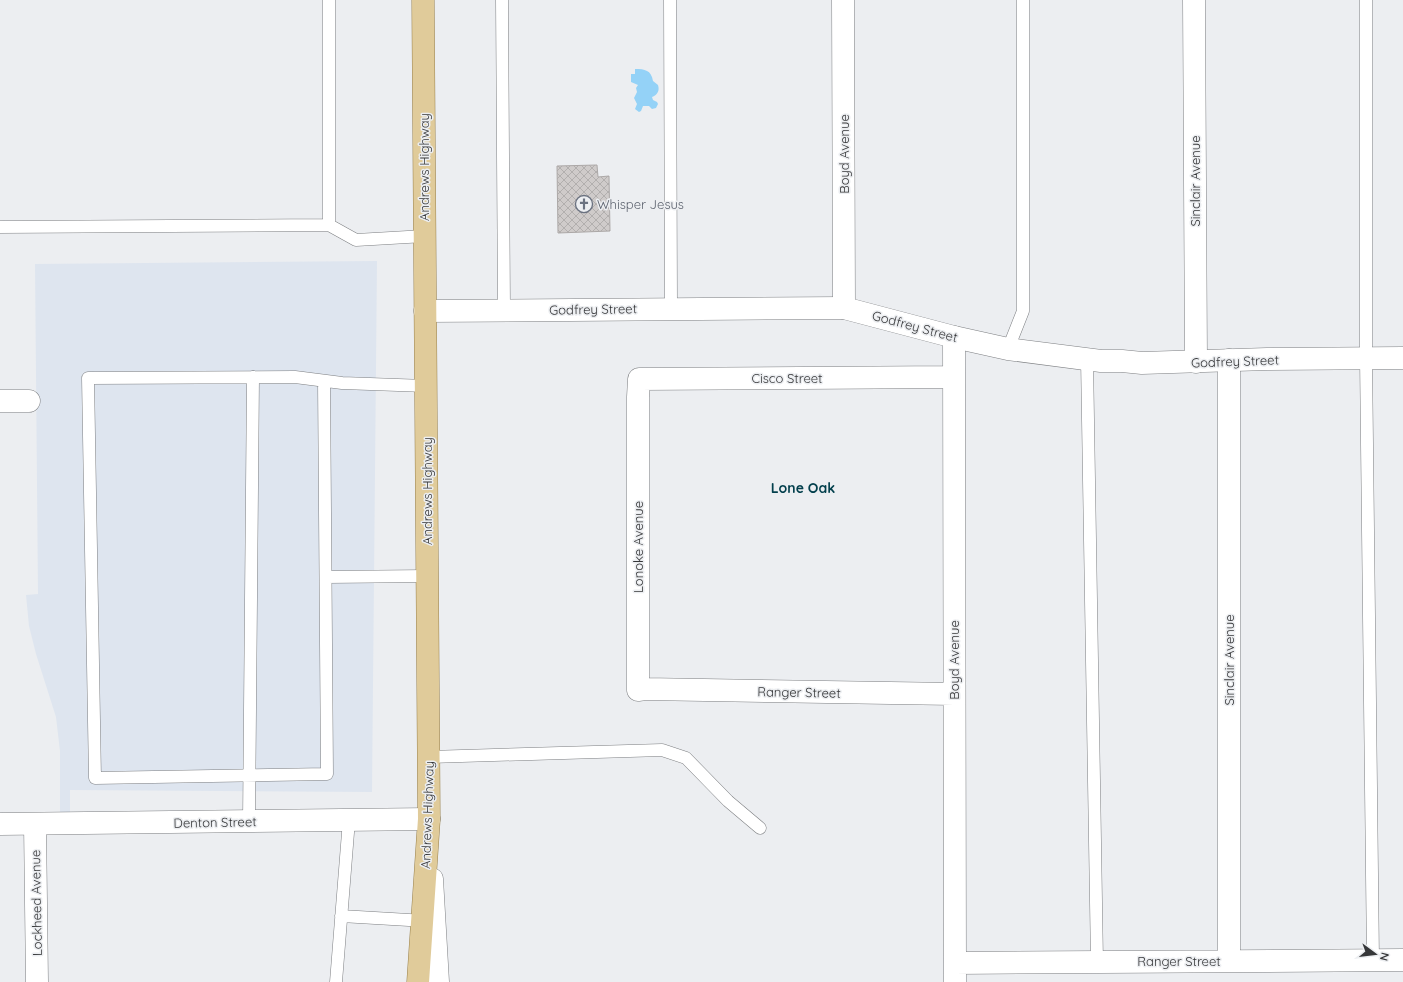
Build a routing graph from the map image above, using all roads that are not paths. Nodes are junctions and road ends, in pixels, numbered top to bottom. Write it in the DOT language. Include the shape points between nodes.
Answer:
graph roads {
  1 [pos="329,0"];
  2 [pos="423,0"];
  3 [pos="502,0"];
  4 [pos="670,0"];
  5 [pos="843,0"];
  6 [pos="1023,0"];
  7 [pos="1194,0"];
  8 [pos="1366,0"];
  9 [pos="330,225"];
  10 [pos="0,227"];
  11 [pos="425,236"];
  12 [pos="671,308"];
  13 [pos="844,308"];
  14 [pos="504,310"];
  15 [pos="425,311"];
  16 [pos="954,337"];
  17 [pos="1008,349"];
  18 [pos="1366,358"];
  19 [pos="1403,358"];
  20 [pos="1087,359"];
  21 [pos="1229,360"];
  22 [pos="1196,362"];
  23 [pos="253,377"];
  24 [pos="954,377"];
  25 [pos="324,381"];
  26 [pos="426,386"];
  27 [pos="638,397"];
  28 [pos="0,401"];
  29 [pos="29,401"];
  30 [pos="427,576"];
  31 [pos="326,577"];
  32 [pos="645,689"];
  33 [pos="954,694"];
  34 [pos="429,757"];
  35 [pos="249,775"];
  36 [pos="429,819"];
  37 [pos="350,820"];
  38 [pos="249,821"];
  39 [pos="0,824"];
  40 [pos="35,824"];
  41 [pos="760,828"];
  42 [pos="342,916"];
  43 [pos="428,922"];
  44 [pos="1373,960"];
  45 [pos="1403,960"];
  46 [pos="1229,961"];
  47 [pos="1097,962"];
  48 [pos="955,973"];
  49 [pos="37,982"];
  50 [pos="336,982"];
  51 [pos="418,982"];
  52 [pos="438,982"];
  1 -- 9 [label="lane"];
  2 -- 11 [label="main road, Andrews Highway"];
  3 -- 14 [label="lane"];
  4 -- 12 [label="lane"];
  5 -- 13 [label="street, Boyd Avenue"];
  6 -- 17 [label="lane" via="1023,311"];
  7 -- 22 [label="street, Sinclair Avenue"];
  8 -- 18 [label="lane"];
  9 -- 10 [label="lane"];
  9 -- 11 [label="lane" via="356,240"];
  11 -- 15 [label="main road, Andrews Highway"];
  12 -- 13 [label="street, Godfrey Street"];
  12 -- 14 [label="street, Godfrey Street"];
  13 -- 16 [label="street, Godfrey Street"];
  14 -- 15 [label="street, Godfrey Street"];
  15 -- 26 [label="main road, Andrews Highway"];
  16 -- 17 [label="street, Godfrey Street"];
  16 -- 24 [label="street, Boyd Avenue"];
  17 -- 20 [label="street, Godfrey Street"];
  18 -- 19 [label="street, Godfrey Street"];
  18 -- 21 [label="street, Godfrey Street"];
  18 -- 44 [label="lane"];
  20 -- 22 [label="street, Godfrey Street" via="1142,363"];
  20 -- 47 [label="lane"];
  21 -- 22 [label="street, Godfrey Street"];
  21 -- 46 [label="street, Sinclair Avenue"];
  23 -- 25 [label="lane" via="295,377"];
  23 -- 35 [label="lane"];
  23 -- 35 [label="lane" via="88,378 95,778"];
  24 -- 27 [label="street, Cisco Street" via="639,379"];
  24 -- 33 [label="street, Boyd Avenue"];
  25 -- 26 [label="lane"];
  25 -- 31 [label="lane"];
  26 -- 30 [label="main road, Andrews Highway"];
  27 -- 32 [label="street, Lonoke Avenue" via="638,690"];
  28 -- 29 [label="street"];
  30 -- 31 [label="lane"];
  30 -- 34 [label="main road, Andrews Highway"];
  31 -- 35 [label="lane" via="327,774"];
  32 -- 33 [label="street, Ranger Street"];
  33 -- 48 [label="street, Boyd Avenue"];
  34 -- 36 [label="main road, Andrews Highway"];
  34 -- 41 [label="lane" via="662,750 686,758 728,801"];
  35 -- 38 [label="lane"];
  36 -- 37 [label="street, Denton Street"];
  36 -- 43 [label="main road, Andrews Highway"];
  37 -- 38 [label="street, Denton Street"];
  37 -- 42 [label="lane"];
  38 -- 40 [label="street, Denton Street"];
  39 -- 40 [label="street, Denton Street"];
  40 -- 49 [label="street, Lockheed Avenue"];
  42 -- 43 [label="lane"];
  42 -- 50 [label="lane"];
  43 -- 51 [label="main road, Andrews Highway"];
  43 -- 52 [label="street"];
  44 -- 45 [label="street, Ranger Street"];
  44 -- 46 [label="street, Ranger Street"];
  46 -- 47 [label="street, Ranger Street"];
  47 -- 48 [label="street, Ranger Street"];
}
